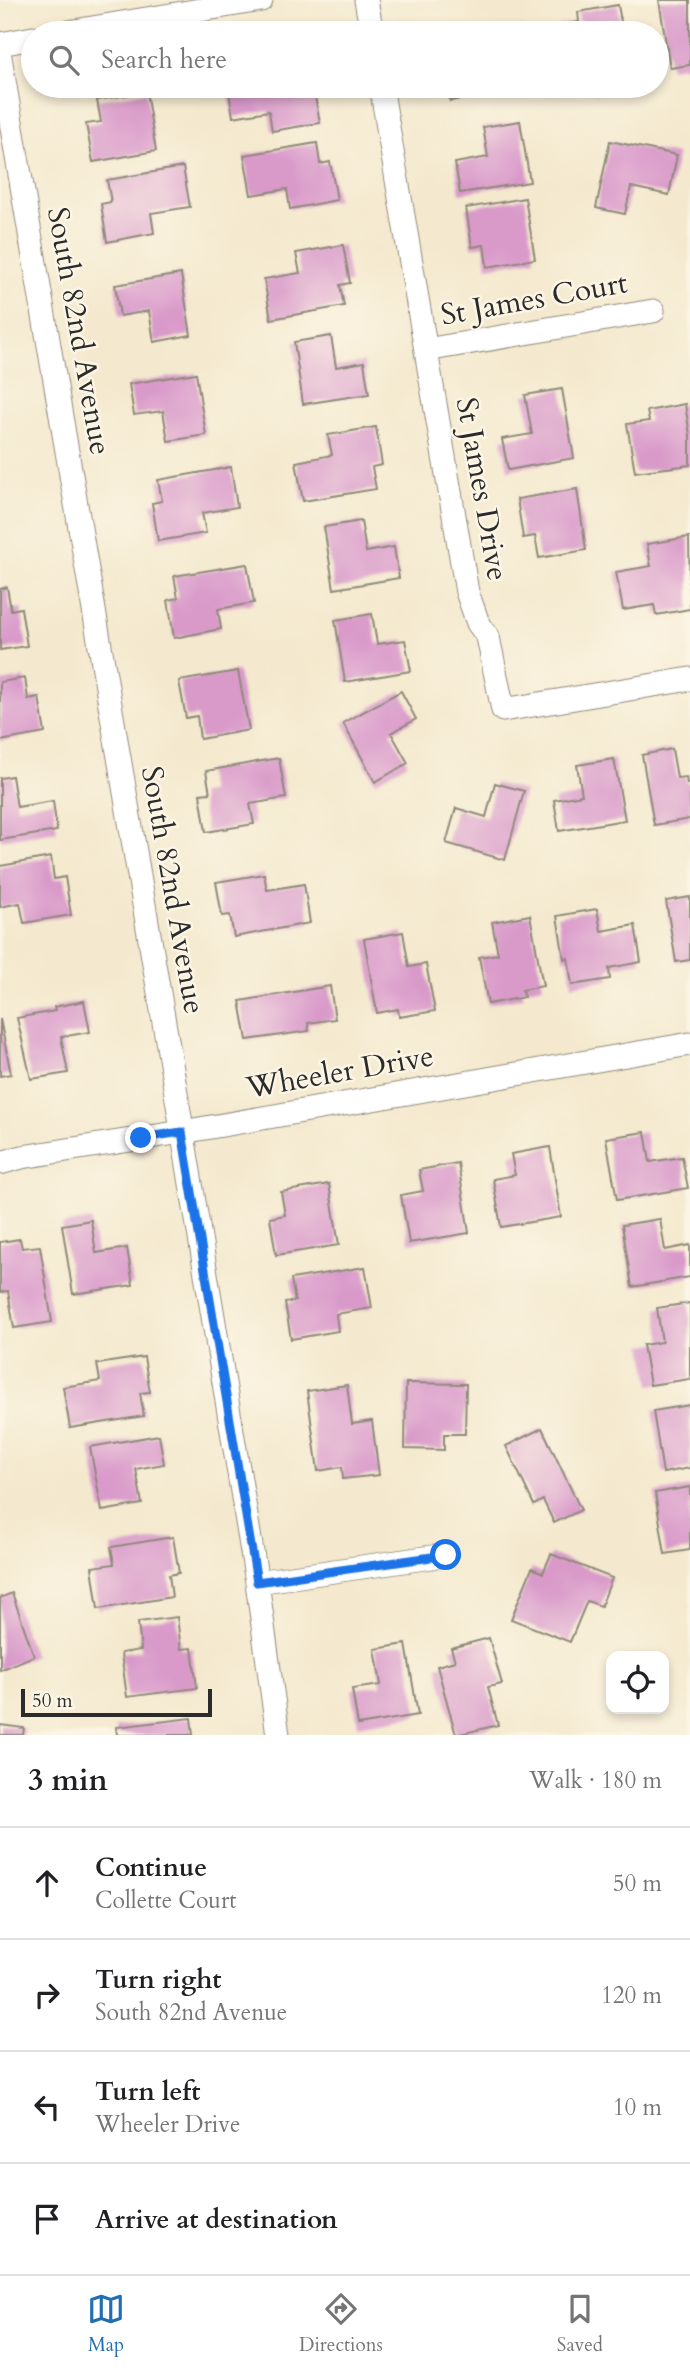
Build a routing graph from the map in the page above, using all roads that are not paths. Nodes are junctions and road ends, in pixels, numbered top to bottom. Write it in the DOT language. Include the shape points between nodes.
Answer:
graph roads {
  1 [pos="261,0"];
  2 [pos="366,0"];
  3 [pos="134,21"];
  4 [pos="370,21"];
  5 [pos="21,40"];
  6 [pos="0,44"];
  7 [pos="0,57"];
  8 [pos="383,98"];
  9 [pos="653,311"];
  10 [pos="426,350"];
  11 [pos="690,679"];
  12 [pos="690,1044"];
  13 [pos="182,1132"];
  14 [pos="0,1163"];
  15 [pos="446,1555"];
  16 [pos="257,1582"];
  17 [pos="278,1735"];
  1 -- 3 [label="street"];
  2 -- 4 [label="street"];
  5 -- 6 [label="street"];
  7 -- 13 [label="street, South 82nd Avenue"];
  8 -- 10 [label="street, St James Drive"];
  9 -- 10 [label="street, St James Court"];
  10 -- 11 [label="street, St James Drive" via="467,592 488,637 503,710"];
  12 -- 13 [label="street, Wheeler Drive"];
  13 -- 14 [label="street, Wheeler Drive"];
  13 -- 16 [label="street, South 82nd Avenue"];
  15 -- 16 [label="street"];
  16 -- 17 [label="street, South 82nd Avenue"];
}
